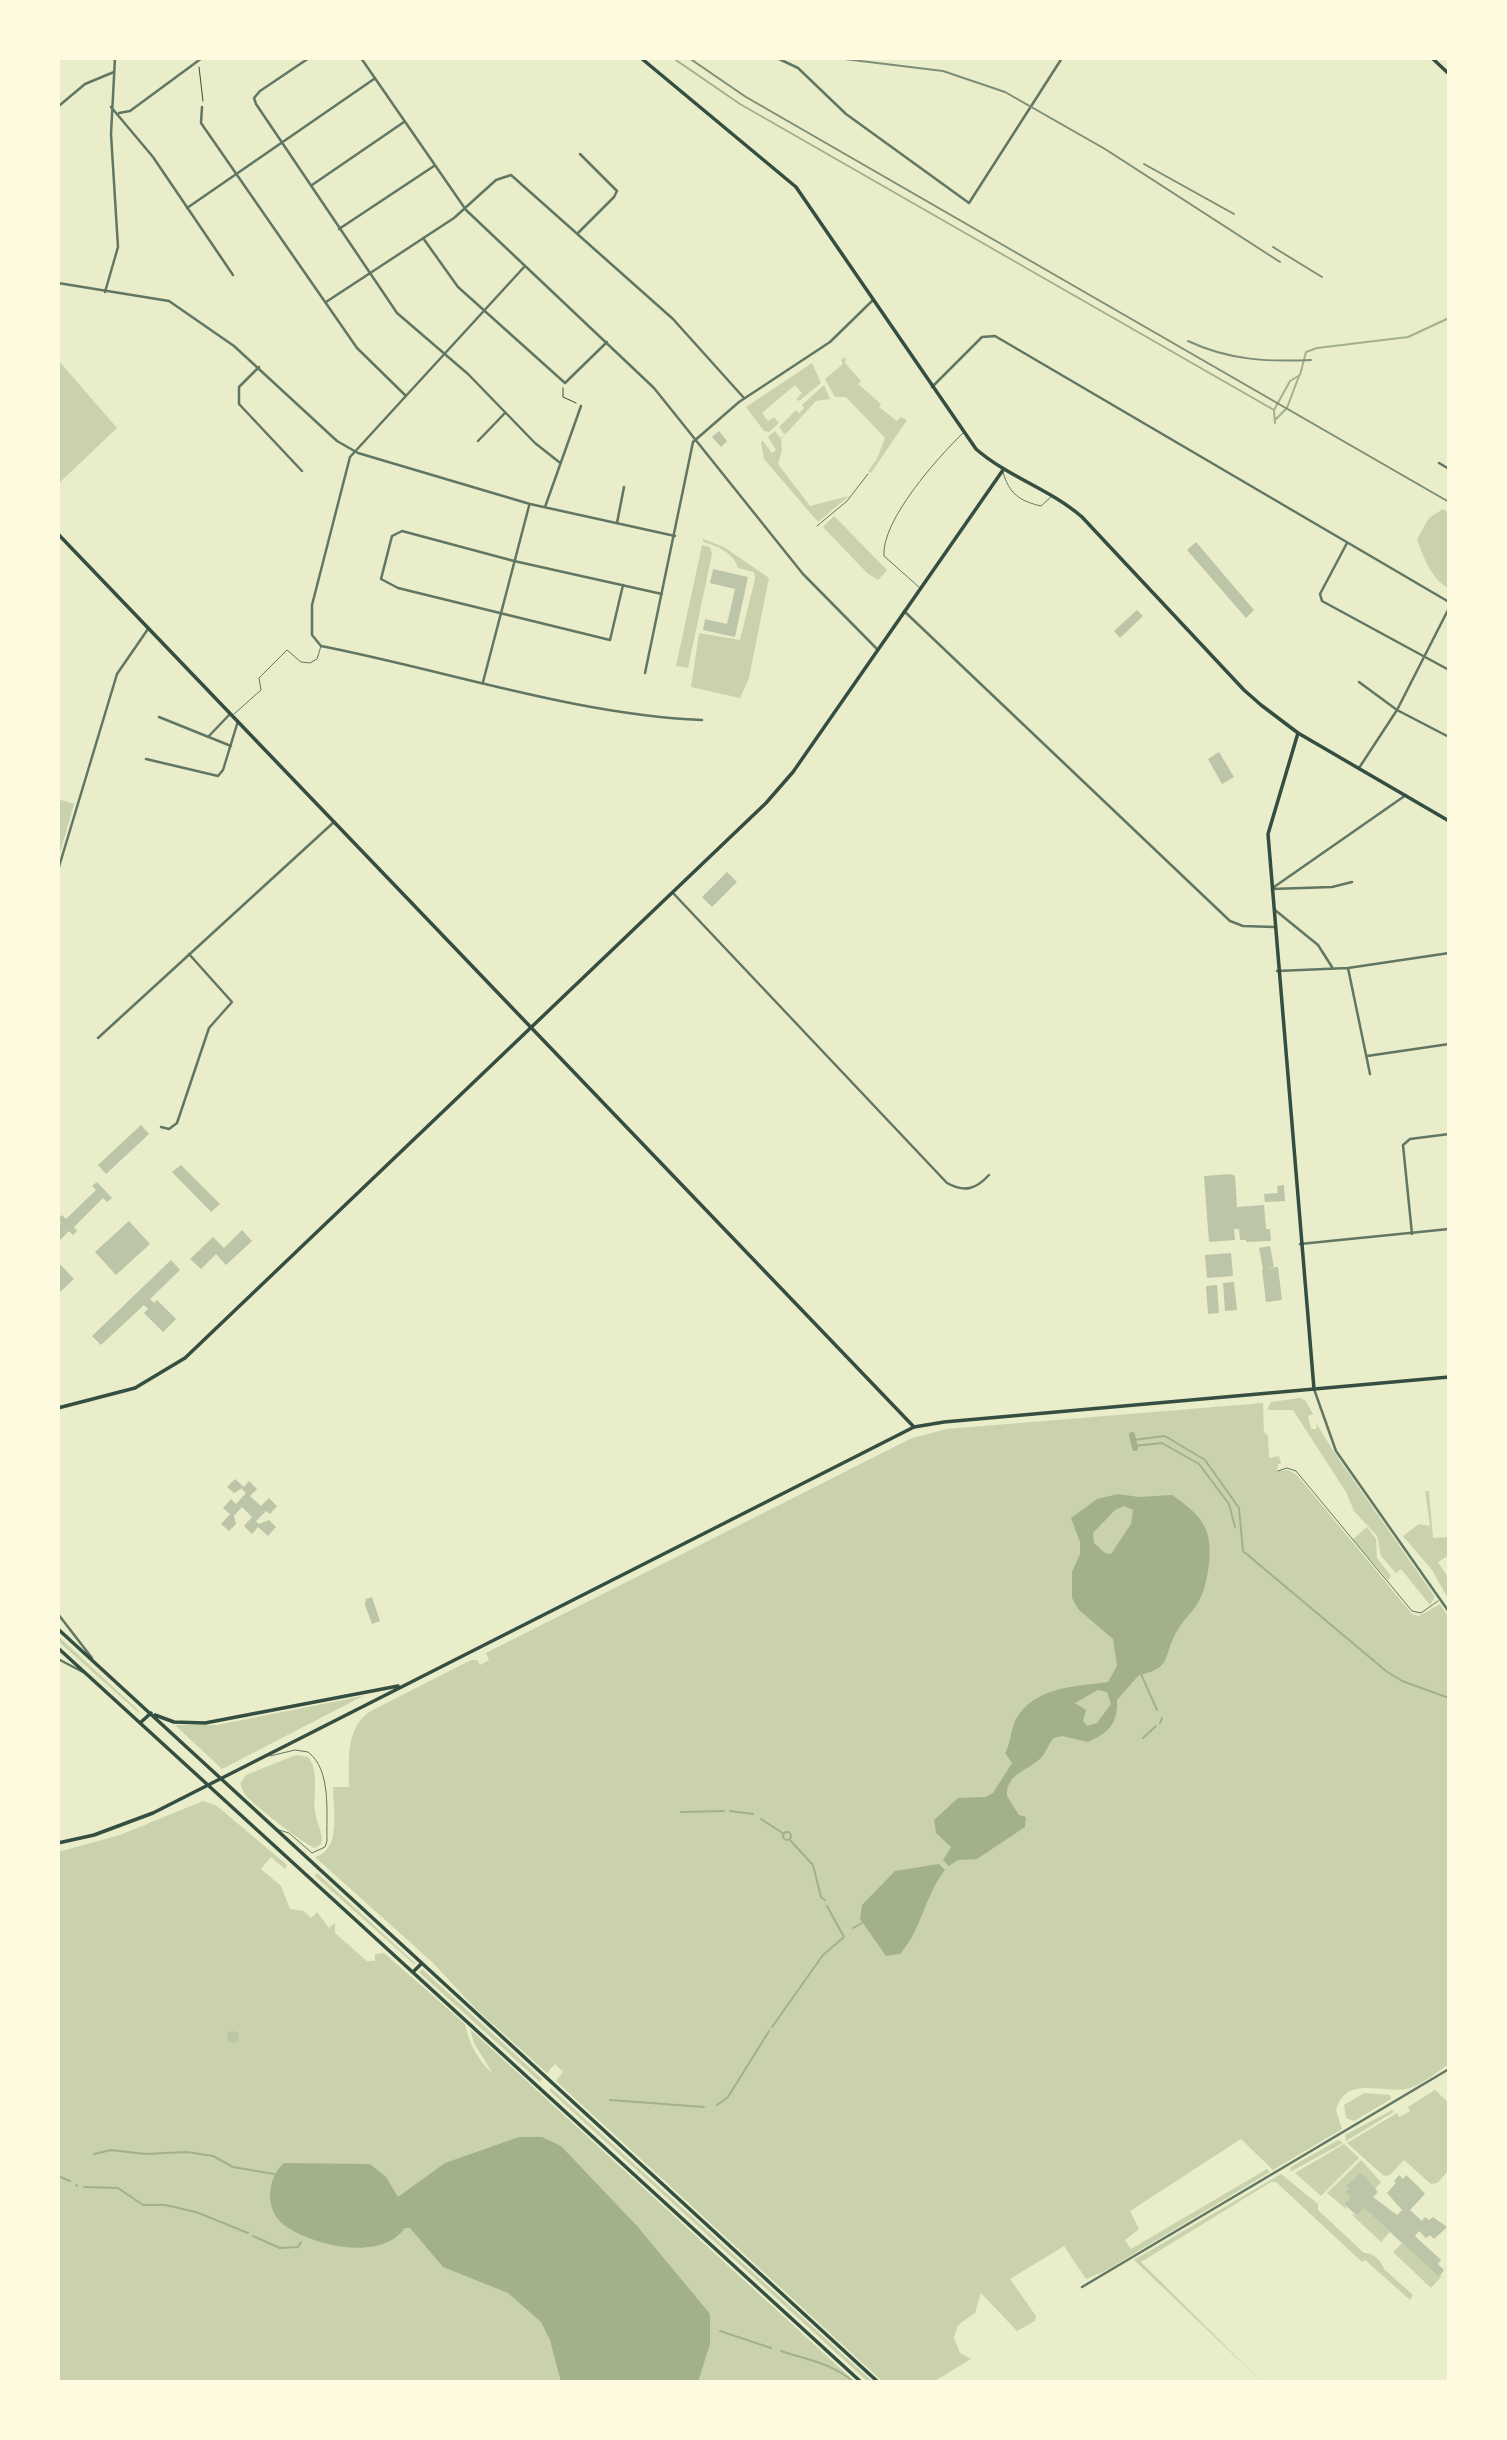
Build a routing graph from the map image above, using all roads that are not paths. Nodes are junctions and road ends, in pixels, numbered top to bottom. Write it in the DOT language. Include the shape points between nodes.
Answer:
graph roads {
  1 [pos="115,58"];
  2 [pos="202,58"];
  3 [pos="309,58"];
  4 [pos="361,58"];
  5 [pos="641,58"];
  6 [pos="777,58"];
  7 [pos="1062,58"];
  8 [pos="1432,58"];
  9 [pos="114,72"];
  10 [pos="1449,74"];
  11 [pos="375,78"];
  12 [pos="60,105"];
  13 [pos="111,107"];
  14 [pos="202,107"];
  15 [pos="118,112"];
  16 [pos="404,122"];
  17 [pos="280,142"];
  18 [pos="580,154"];
  19 [pos="434,166"];
  20 [pos="234,174"];
  21 [pos="310,186"];
  22 [pos="187,208"];
  23 [pos="466,210"];
  24 [pos="339,229"];
  25 [pos="578,233"];
  26 [pos="423,238"];
  27 [pos="525,266"];
  28 [pos="370,272"];
  29 [pos="233,275"];
  30 [pos="58,283"];
  31 [pos="105,292"];
  32 [pos="873,300"];
  33 [pos="326,302"];
  34 [pos="483,310"];
  35 [pos="607,342"];
  36 [pos="443,354"];
  37 [pos="259,367"];
  38 [pos="932,387"];
  39 [pos="407,396"];
  40 [pos="744,398"];
  41 [pos="581,406"];
  42 [pos="505,413"];
  43 [pos="963,433"];
  44 [pos="696,438"];
  45 [pos="478,441"];
  46 [pos="354,451"];
  47 [pos="559,461"];
  48 [pos="1439,463"];
  49 [pos="1449,469"];
  50 [pos="1003,470"];
  51 [pos="302,471"];
  52 [pos="868,474"];
  53 [pos="624,487"];
  54 [pos="1052,496"];
  55 [pos="530,504"];
  56 [pos="545,507"];
  57 [pos="617,523"];
  58 [pos="817,526"];
  59 [pos="58,534"];
  60 [pos="675,536"];
  61 [pos="1347,543"];
  62 [pos="514,561"];
  63 [pos="623,585"];
  64 [pos="920,588"];
  65 [pos="663,594"];
  66 [pos="1449,601"];
  67 [pos="1449,608"];
  68 [pos="904,611"];
  69 [pos="500,614"];
  70 [pos="149,628"];
  71 [pos="321,646"];
  72 [pos="878,650"];
  73 [pos="1423,656"];
  74 [pos="1449,670"];
  75 [pos="645,673"];
  76 [pos="483,682"];
  77 [pos="1359,682"];
  78 [pos="1398,710"];
  79 [pos="232,714"];
  80 [pos="159,718"];
  81 [pos="702,720"];
  82 [pos="238,721"];
  83 [pos="1298,733"];
  84 [pos="208,737"];
  85 [pos="1449,737"];
  86 [pos="231,746"];
  87 [pos="146,759"];
  88 [pos="1359,768"];
  89 [pos="1406,795"];
  90 [pos="1449,821"];
  91 [pos="334,822"];
  92 [pos="58,870"];
  93 [pos="1352,882"];
  94 [pos="1271,888"];
  95 [pos="673,893"];
  96 [pos="1273,908"];
  97 [pos="1274,927"];
  98 [pos="1449,953"];
  99 [pos="189,954"];
  100 [pos="1332,967"];
  101 [pos="1348,968"];
  102 [pos="1277,971"];
  103 [pos="530,1028"];
  104 [pos="98,1038"];
  105 [pos="1449,1044"];
  106 [pos="1367,1056"];
  107 [pos="1370,1074"];
  108 [pos="161,1127"];
  109 [pos="1449,1134"];
  110 [pos="989,1175"];
  111 [pos="1449,1229"];
  112 [pos="1412,1234"];
  113 [pos="1300,1244"];
  114 [pos="1449,1377"];
  115 [pos="1314,1389"];
  116 [pos="58,1408"];
  117 [pos="914,1427"];
  118 [pos="1278,1471"];
  119 [pos="1440,1599"];
  120 [pos="1449,1612"];
  121 [pos="58,1614"];
  122 [pos="58,1629"];
  123 [pos="58,1648"];
  124 [pos="92,1658"];
  125 [pos="58,1659"];
  126 [pos="85,1673"];
  127 [pos="403,1685"];
  128 [pos="151,1713"];
  129 [pos="140,1723"];
  130 [pos="261,1757"];
  131 [pos="220,1779"];
  132 [pos="207,1786"];
  133 [pos="277,1829"];
  134 [pos="58,1843"];
  135 [pos="422,1963"];
  136 [pos="413,1972"];
  137 [pos="1449,2069"];
  138 [pos="1082,2287"];
  139 [pos="861,2382"];
  140 [pos="878,2382"];
  1 -- 9 [label="street"];
  2 -- 15 [label="street" via="130,111"];
  3 -- 17 [label="street" via="254,99"];
  4 -- 11 [label="street"];
  5 -- 32 [label="main road" via="791,182"];
  6 -- 7 [label="street" via="798,68 846,114 969,203"];
  8 -- 10 [label="main road"];
  9 -- 12 [label="street" via="85,84"];
  9 -- 13 [label="street"];
  11 -- 16 [label="street"];
  11 -- 17 [label="street"];
  13 -- 15 [label="street"];
  13 -- 31 [label="street" via="118,247"];
  14 -- 20 [label="street" via="201,123"];
  15 -- 22 [label="street"];
  16 -- 19 [label="street"];
  16 -- 21 [label="street"];
  17 -- 20 [label="street"];
  17 -- 21 [label="street"];
  18 -- 25 [label="street" via="617,191"];
  19 -- 23 [label="street"];
  19 -- 24 [label="street"];
  20 -- 22 [label="street"];
  20 -- 33 [label="street"];
  21 -- 24 [label="street"];
  22 -- 29 [label="street"];
  23 -- 25 [label="street" via="496,180 512,175"];
  23 -- 26 [label="street"];
  23 -- 27 [label="street"];
  24 -- 28 [label="street"];
  25 -- 40 [label="street" via="687,334"];
  26 -- 28 [label="street"];
  26 -- 34 [label="street" via="451,278"];
  27 -- 34 [label="street"];
  27 -- 35 [label="street"];
  28 -- 33 [label="street"];
  28 -- 36 [label="street" via="403,319"];
  30 -- 31 [label="street"];
  31 -- 37 [label="street" via="169,301"];
  32 -- 38 [label="main road"];
  32 -- 40 [label="street" via="830,342"];
  33 -- 39 [label="street" via="366,359"];
  34 -- 35 [label="street" via="565,383"];
  34 -- 36 [label="street"];
  35 -- 44 [label="street"];
  36 -- 39 [label="street"];
  36 -- 42 [label="street"];
  37 -- 46 [label="street" via="320,426"];
  37 -- 51 [label="street" via="239,387 239,404"];
  38 -- 43 [label="main road"];
  38 -- 61 [label="street" via="982,337 995,336"];
  39 -- 46 [label="street"];
  40 -- 44 [label="street"];
  41 -- 47 [label="street"];
  42 -- 45 [label="street"];
  42 -- 47 [label="street"];
  43 -- 50 [label="main road"];
  43 -- 64 [label="lane" via="934,462 884,540 884,556"];
  44 -- 60 [label="street"];
  44 -- 72 [label="street" via="803,574"];
  46 -- 55 [label="street"];
  46 -- 71 [label="street" via="314,591 310,625 315,643"];
  47 -- 56 [label="street"];
  48 -- 49 [label="street"];
  50 -- 54 [label="main road"];
  50 -- 54 [label="lane" via="1007,488 1014,495 1041,506"];
  50 -- 64 [label="main road"];
  52 -- 58 [label="lane" via="847,501"];
  53 -- 57 [label="street"];
  54 -- 83 [label="main road" via="1082,517 1244,690"];
  55 -- 56 [label="street"];
  55 -- 62 [label="street"];
  56 -- 57 [label="street"];
  57 -- 60 [label="street"];
  59 -- 70 [label="main road"];
  60 -- 65 [label="street"];
  61 -- 66 [label="street"];
  61 -- 73 [label="street" via="1320,594 1322,601"];
  62 -- 63 [label="street"];
  62 -- 69 [label="street"];
  62 -- 69 [label="street" via="402,531 393,533 391,539 383,582"];
  63 -- 65 [label="street"];
  63 -- 69 [label="street" via="610,640"];
  64 -- 68 [label="main road"];
  65 -- 75 [label="street"];
  67 -- 73 [label="street"];
  68 -- 72 [label="main road"];
  68 -- 97 [label="street" via="1230,921"];
  69 -- 76 [label="street"];
  70 -- 79 [label="main road"];
  70 -- 92 [label="street" via="117,674"];
  71 -- 76 [label="street"];
  71 -- 79 [label="lane" via="317,659 310,663 301,662 288,649 259,678 261,690"];
  72 -- 95 [label="main road" via="793,772"];
  73 -- 74 [label="street"];
  73 -- 78 [label="street"];
  76 -- 81 [label="street" via="598,706"];
  77 -- 78 [label="street"];
  78 -- 85 [label="street"];
  78 -- 88 [label="street"];
  79 -- 82 [label="main road"];
  79 -- 84 [label="street"];
  80 -- 84 [label="street"];
  82 -- 86 [label="street"];
  82 -- 91 [label="main road"];
  83 -- 88 [label="main road"];
  83 -- 94 [label="main road" via="1269,826"];
  84 -- 86 [label="street"];
  86 -- 87 [label="street" via="218,776"];
  88 -- 89 [label="main road"];
  89 -- 90 [label="main road"];
  89 -- 94 [label="street"];
  91 -- 99 [label="street"];
  91 -- 103 [label="main road"];
  93 -- 94 [label="street" via="1332,887"];
  94 -- 96 [label="main road"];
  95 -- 103 [label="main road"];
  95 -- 110 [label="street" via="947,1183 975,1188"];
  96 -- 97 [label="main road"];
  96 -- 100 [label="street" via="1318,945"];
  97 -- 102 [label="main road"];
  98 -- 101 [label="street"];
  99 -- 104 [label="street"];
  99 -- 108 [label="street" via="232,1002 209,1028 177,1123 169,1129"];
  100 -- 101 [label="street"];
  100 -- 102 [label="street"];
  101 -- 106 [label="street"];
  102 -- 113 [label="main road"];
  103 -- 116 [label="main road" via="185,1357 135,1388"];
  103 -- 117 [label="main road"];
  105 -- 106 [label="street"];
  106 -- 107 [label="street"];
  109 -- 112 [label="street" via="1403,1144"];
  111 -- 112 [label="street"];
  112 -- 113 [label="street"];
  113 -- 115 [label="main road"];
  114 -- 115 [label="main road"];
  115 -- 117 [label="main road"];
  115 -- 119 [label="street" via="1336,1451"];
  117 -- 127 [label="main road"];
  118 -- 119 [label="lane" via="1290,1468 1301,1476 1412,1611 1422,1613"];
  119 -- 120 [label="street"];
  121 -- 124 [label="street"];
  122 -- 124 [label="main road"];
  123 -- 126 [label="main road"];
  124 -- 128 [label="main road"];
  125 -- 126 [label="street"];
  126 -- 129 [label="main road"];
  127 -- 128 [label="main road" via="205,1723 174,1722"];
  127 -- 130 [label="main road"];
  128 -- 129 [label="main road"];
  128 -- 131 [label="main road"];
  129 -- 132 [label="main road"];
  130 -- 131 [label="main road"];
  130 -- 133 [label="lane" via="308,1752 326,1786 325,1847 312,1853"];
  131 -- 132 [label="main road"];
  131 -- 133 [label="main road"];
  132 -- 134 [label="main road" via="124,1826"];
  132 -- 136 [label="main road"];
  133 -- 135 [label="main road"];
  135 -- 136 [label="main road"];
  135 -- 140 [label="main road"];
  136 -- 139 [label="main road"];
  137 -- 138 [label="street"];
}
